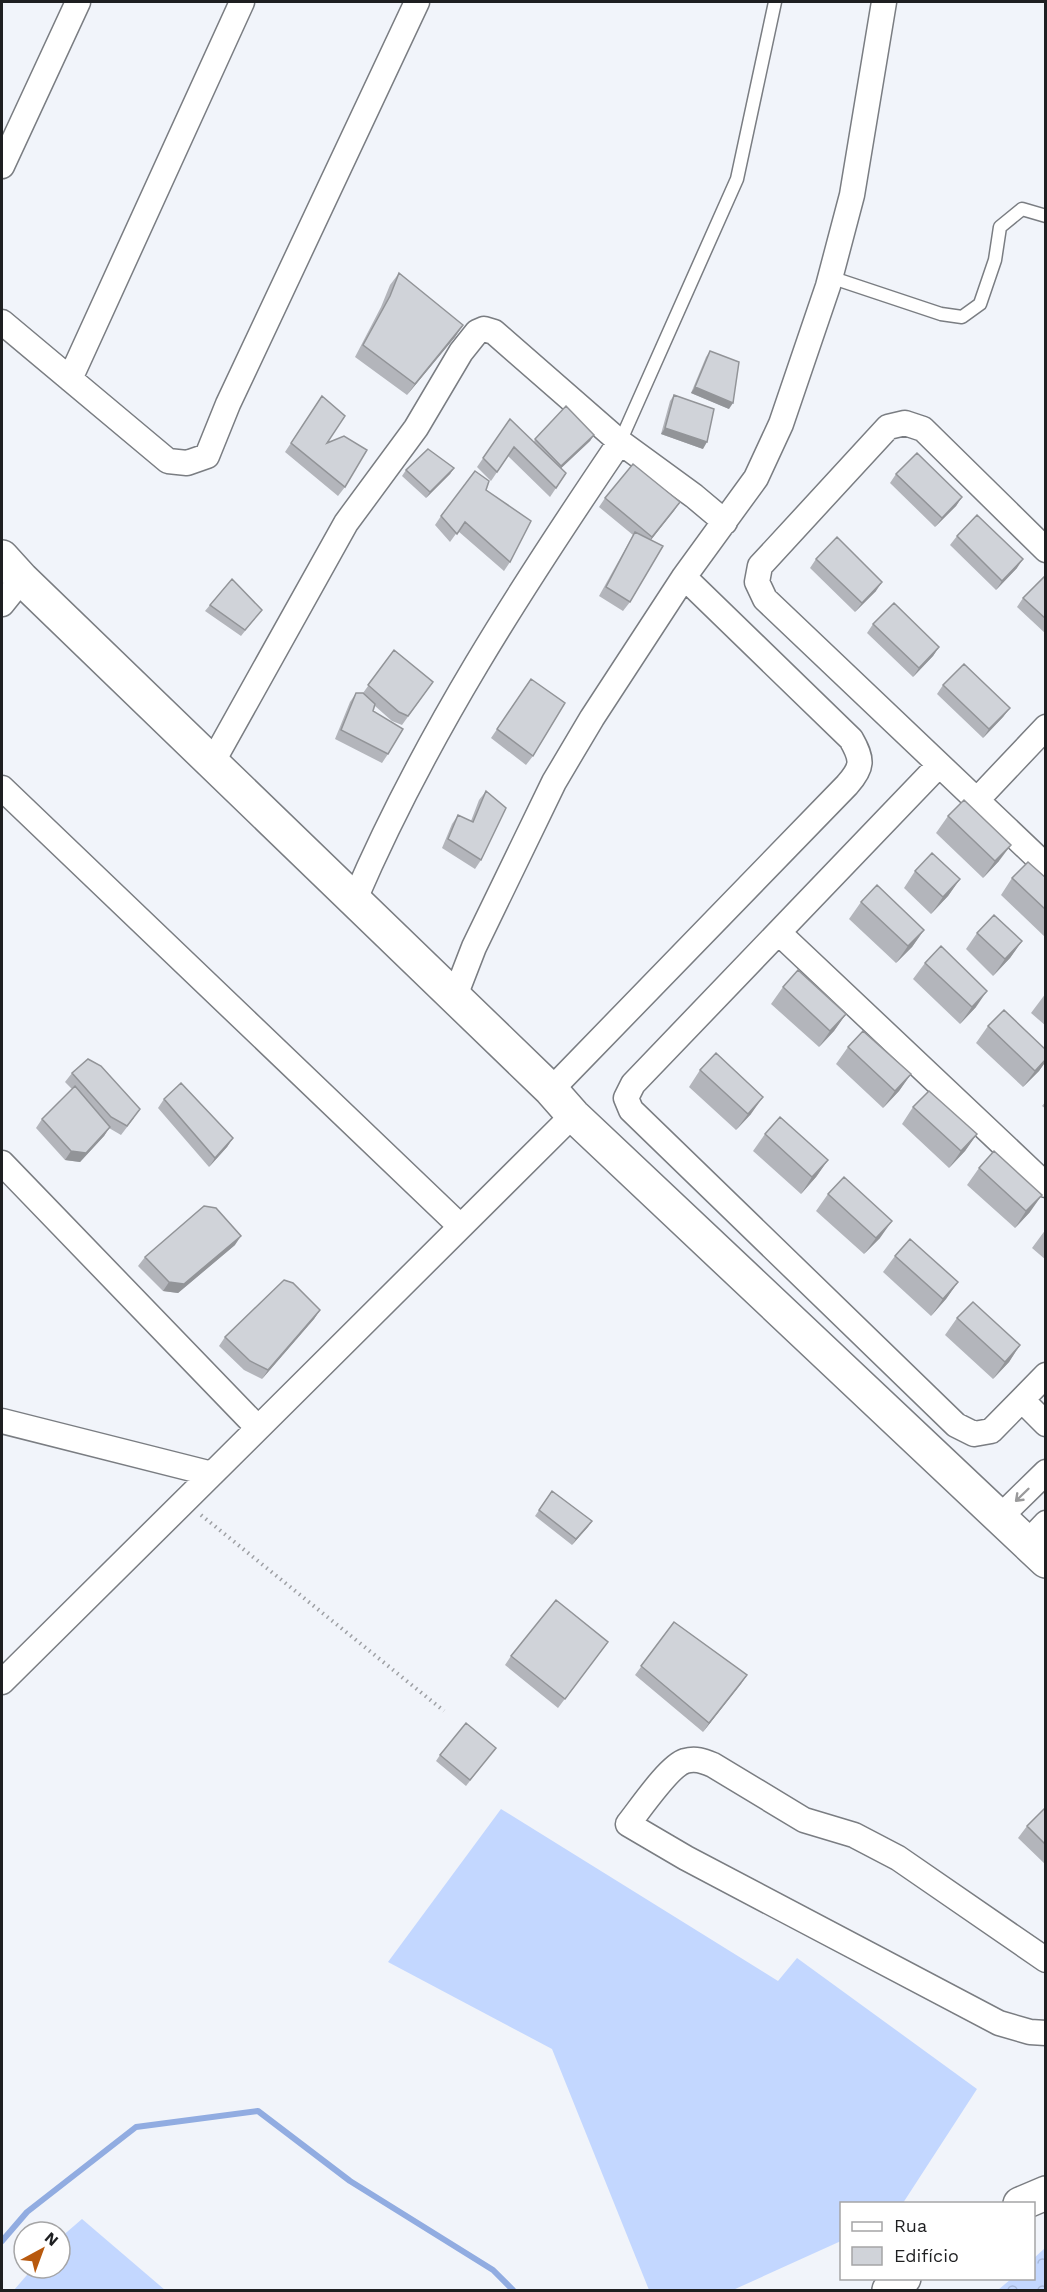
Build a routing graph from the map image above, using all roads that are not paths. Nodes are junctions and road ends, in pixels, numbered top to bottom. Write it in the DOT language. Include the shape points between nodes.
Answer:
graph roads {
  1 [pos="78,2"];
  2 [pos="242,2"];
  3 [pos="417,2"];
  4 [pos="775,2"];
  5 [pos="884,2"];
  6 [pos="2,166"];
  7 [pos="1046,216"];
  8 [pos="830,277"];
  9 [pos="2,322"];
  10 [pos="70,379"];
  11 [pos="620,442"];
  12 [pos="725,522"];
  13 [pos="1046,550"];
  14 [pos="12,568"];
  15 [pos="684,577"];
  16 [pos="2,604"];
  17 [pos="1046,727"];
  18 [pos="212,763"];
  19 [pos="939,765"];
  20 [pos="2,788"];
  21 [pos="976,801"];
  22 [pos="1046,866"];
  23 [pos="355,899"];
  24 [pos="779,933"];
  25 [pos="455,996"];
  26 [pos="551,1090"];
  27 [pos="573,1115"];
  28 [pos="2,1163"];
  29 [pos="1046,1185"];
  30 [pos="460,1226"];
  31 [pos="1046,1375"];
  32 [pos="1022,1400"];
  33 [pos="2,1421"];
  34 [pos="1046,1424"];
  35 [pos="258,1428"];
  36 [pos="1046,1472"];
  37 [pos="212,1474"];
  38 [pos="999,1518"];
  39 [pos="1039,1542"];
  40 [pos="2,1682"];
  41 [pos="1046,1960"];
  42 [pos="1046,2033"];
  43 [pos="1046,2193"];
  44 [pos="1025,2202"];
  45 [pos="902,2280"];
  46 [pos="889,2290"];
  1 -- 6 [label="street"];
  2 -- 10 [label="street"];
  3 -- 10 [label="street" via="207,456 187,463 168,461"];
  4 -- 11 [label="lane" via="737,179"];
  5 -- 8 [label="street" via="852,195"];
  7 -- 8 [label="lane" via="1022,209 1000,227 995,260 981,304 962,317 941,314"];
  8 -- 12 [label="street" via="781,424 756,478"];
  9 -- 10 [label="street"];
  11 -- 12 [label="street"];
  11 -- 18 [label="street" via="494,332 477,332 395,459 346,523"];
  11 -- 23 [label="street" via="455,699 410,781"];
  12 -- 15 [label="street"];
  13 -- 19 [label="street" via="923,429 904,423 888,427 760,566 757,582 765,599"];
  14 -- 16 [label="street"];
  14 -- 18 [label="street"];
  15 -- 25 [label="street" via="554,782 474,946"];
  15 -- 26 [label="street" via="851,739 860,764 847,785"];
  17 -- 21 [label="street"];
  18 -- 23 [label="street"];
  19 -- 21 [label="street"];
  19 -- 24 [label="street"];
  20 -- 30 [label="street"];
  21 -- 22 [label="street"];
  23 -- 25 [label="street"];
  24 -- 29 [label="street"];
  24 -- 32 [label="street" via="633,1084 626,1098 631,1110 956,1425 974,1434 991,1431"];
  25 -- 26 [label="street"];
  26 -- 27 [label="street"];
  27 -- 30 [label="street"];
  27 -- 38 [label="street"];
  28 -- 35 [label="street"];
  30 -- 35 [label="street"];
  31 -- 32 [label="street"];
  32 -- 34 [label="street"];
  33 -- 37 [label="street"];
  35 -- 37 [label="street"];
  36 -- 38 [label="street, one-way"];
  37 -- 40 [label="street"];
  38 -- 39 [label="street"];
  41 -- 42 [label="street" via="876,1844 804,1820 698,1759 674,1767 628,1824 999,2023"];
  43 -- 44 [label="street"];
  45 -- 46 [label="street"];
}
